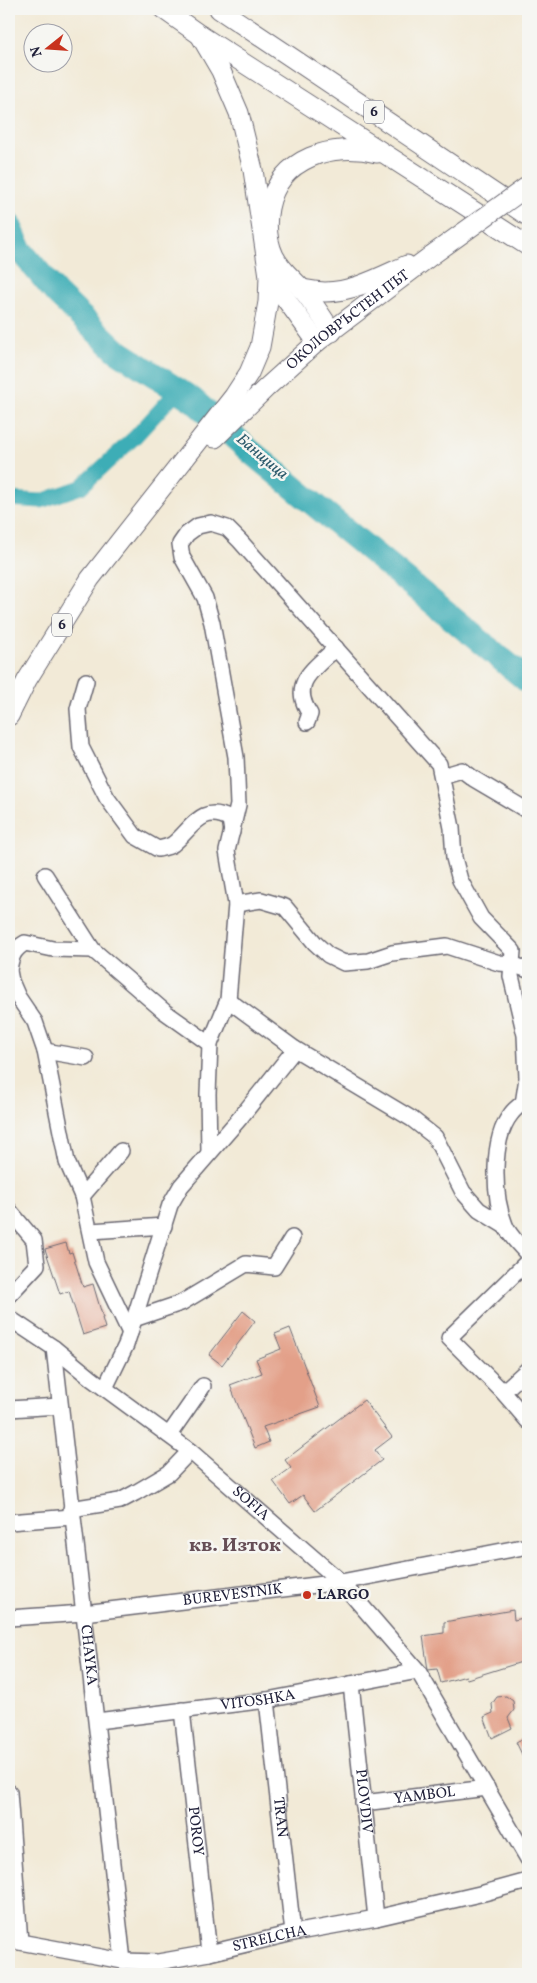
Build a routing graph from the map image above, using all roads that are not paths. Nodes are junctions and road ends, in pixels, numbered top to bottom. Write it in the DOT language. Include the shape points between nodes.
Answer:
graph roads {
  1 [pos="163,9"];
  2 [pos="219,9"];
  3 [pos="200,35"];
  4 [pos="388,156"];
  5 [pos="528,186"];
  6 [pos="528,216"];
  7 [pos="528,246"];
  8 [pos="432,255"];
  9 [pos="269,276"];
  10 [pos="301,288"];
  11 [pos="325,337"];
  12 [pos="180,469"];
  13 [pos="336,648"];
  14 [pos="86,681"];
  15 [pos="9,716"];
  16 [pos="307,722"];
  17 [pos="442,776"];
  18 [pos="528,811"];
  19 [pos="232,832"];
  20 [pos="45,875"];
  21 [pos="236,904"];
  22 [pos="93,950"];
  23 [pos="11,951"];
  24 [pos="512,964"];
  25 [pos="528,970"];
  26 [pos="9,976"];
  27 [pos="228,1000"];
  28 [pos="210,1044"];
  29 [pos="295,1050"];
  30 [pos="45,1051"];
  31 [pos="86,1058"];
  32 [pos="525,1101"];
  33 [pos="121,1151"];
  34 [pos="209,1152"];
  35 [pos="82,1196"];
  36 [pos="9,1210"];
  37 [pos="164,1226"];
  38 [pos="505,1226"];
  39 [pos="91,1231"];
  40 [pos="292,1238"];
  41 [pos="527,1251"];
  42 [pos="9,1295"];
  43 [pos="9,1318"];
  44 [pos="132,1326"];
  45 [pos="54,1348"];
  46 [pos="528,1369"];
  47 [pos="203,1386"];
  48 [pos="105,1388"];
  49 [pos="503,1392"];
  50 [pos="60,1406"];
  51 [pos="9,1409"];
  52 [pos="528,1421"];
  53 [pos="169,1435"];
  54 [pos="190,1451"];
  55 [pos="72,1513"];
  56 [pos="9,1522"];
  57 [pos="528,1546"];
  58 [pos="341,1582"];
  59 [pos="84,1613"];
  60 [pos="9,1618"];
  61 [pos="418,1671"];
  62 [pos="350,1684"];
  63 [pos="267,1700"];
  64 [pos="182,1710"];
  65 [pos="97,1720"];
  66 [pos="487,1788"];
  67 [pos="9,1792"];
  68 [pos="363,1803"];
  69 [pos="528,1859"];
  70 [pos="528,1880"];
  71 [pos="376,1918"];
  72 [pos="293,1933"];
  73 [pos="14,1941"];
  74 [pos="209,1953"];
  75 [pos="123,1961"];
  1 -- 3 [label="main road, 6"];
  2 -- 6 [label="main road, 6"];
  3 -- 4 [label="main road"];
  3 -- 9 [label="main road, 6" via="240,113 253,170"];
  4 -- 7 [label="main road"];
  4 -- 10 [label="main road" via="362,149 326,152 293,166 279,182 267,218 268,237 284,273"];
  5 -- 8 [label="main road, ОКОЛОВРЪСТЕН ПЪТ / 6, bridge"];
  8 -- 10 [label="main road" via="344,289 326,292"];
  8 -- 11 [label="main road, ОКОЛОВРЪСТЕН ПЪТ / 6"];
  9 -- 11 [label="main road"];
  9 -- 12 [label="main road, 6" via="264,327 249,373"];
  10 -- 11 [label="main road"];
  11 -- 12 [label="main road, ОКОЛОВРЪСТЕН ПЪТ / 6"];
  12 -- 15 [label="main road, 6" via="90,579 27,680"];
  13 -- 16 [label="street" via="308,674 300,689 310,714"];
  13 -- 17 [label="street" via="439,764"];
  13 -- 19 [label="street" via="227,528 211,523 198,526 187,534 180,544 182,557 205,598 212,623 235,748 238,805"];
  14 -- 19 [label="street" via="78,709 81,747 107,798 135,836 158,849 171,846 193,821 212,814 230,819"];
  17 -- 18 [label="street" via="462,770"];
  17 -- 24 [label="street" via="460,880 480,918 512,951"];
  19 -- 21 [label="street" via="227,851"];
  20 -- 22 [label="street"];
  21 -- 24 [label="street" via="261,900 285,907 315,943 344,963 447,946 498,963"];
  21 -- 27 [label="street"];
  22 -- 23 [label="street" via="53,949 25,943"];
  22 -- 28 [label="street" via="164,1012"];
  23 -- 26 [label="street"];
  24 -- 25 [label="street"];
  24 -- 32 [label="street" via="525,1035"];
  26 -- 30 [label="street" via="35,1022"];
  27 -- 28 [label="street"];
  27 -- 29 [label="street"];
  28 -- 34 [label="street"];
  29 -- 34 [label="street"];
  29 -- 38 [label="street" via="412,1119 435,1137 464,1192 479,1210"];
  30 -- 31 [label="street"];
  30 -- 35 [label="street" via="67,1162"];
  32 -- 38 [label="street" via="511,1113 499,1136 497,1186"];
  33 -- 35 [label="street"];
  34 -- 37 [label="street" via="181,1186 170,1205"];
  35 -- 39 [label="street"];
  36 -- 42 [label="street" via="34,1240 37,1265"];
  37 -- 39 [label="street"];
  37 -- 44 [label="street"];
  38 -- 41 [label="street"];
  39 -- 44 [label="street" via="96,1262"];
  40 -- 44 [label="street" via="274,1267 246,1264 181,1303"];
  41 -- 49 [label="street" via="449,1338"];
  43 -- 45 [label="street, SOFIA"];
  44 -- 48 [label="street"];
  45 -- 48 [label="street, SOFIA"];
  45 -- 50 [label="street, CHAYKA"];
  46 -- 49 [label="street"];
  47 -- 53 [label="street"];
  48 -- 53 [label="street, SOFIA"];
  49 -- 52 [label="street"];
  50 -- 51 [label="street"];
  50 -- 55 [label="street, CHAYKA"];
  53 -- 54 [label="street, SOFIA"];
  54 -- 55 [label="street" via="169,1474 128,1497"];
  54 -- 58 [label="street, SOFIA"];
  55 -- 56 [label="street"];
  55 -- 59 [label="street, CHAYKA"];
  57 -- 58 [label="street, BUREVESTNIK"];
  58 -- 59 [label="street, BUREVESTNIK"];
  58 -- 61 [label="street, SOFIA"];
  59 -- 60 [label="street, BUREVESTNIK"];
  59 -- 65 [label="street, CHAYKA"];
  61 -- 62 [label="street, VITOSHKA"];
  61 -- 66 [label="street, SOFIA"];
  62 -- 63 [label="street, VITOSHKA"];
  62 -- 68 [label="street, PLOVDIV"];
  63 -- 64 [label="street, VITOSHKA"];
  63 -- 72 [label="street, TRAN"];
  64 -- 65 [label="street, VITOSHKA"];
  64 -- 74 [label="street, POROY"];
  65 -- 75 [label="street, CHAYKA"];
  66 -- 68 [label="street, YAMBOL"];
  66 -- 69 [label="street, SOFIA"];
  67 -- 73 [label="street"];
  68 -- 71 [label="street, PLOVDIV"];
  70 -- 71 [label="street, STRELCHA"];
  71 -- 72 [label="street, STRELCHA"];
  72 -- 74 [label="street, STRELCHA"];
  73 -- 75 [label="street, STRELCHA"];
  74 -- 75 [label="street, STRELCHA" via="158,1962"];
}
